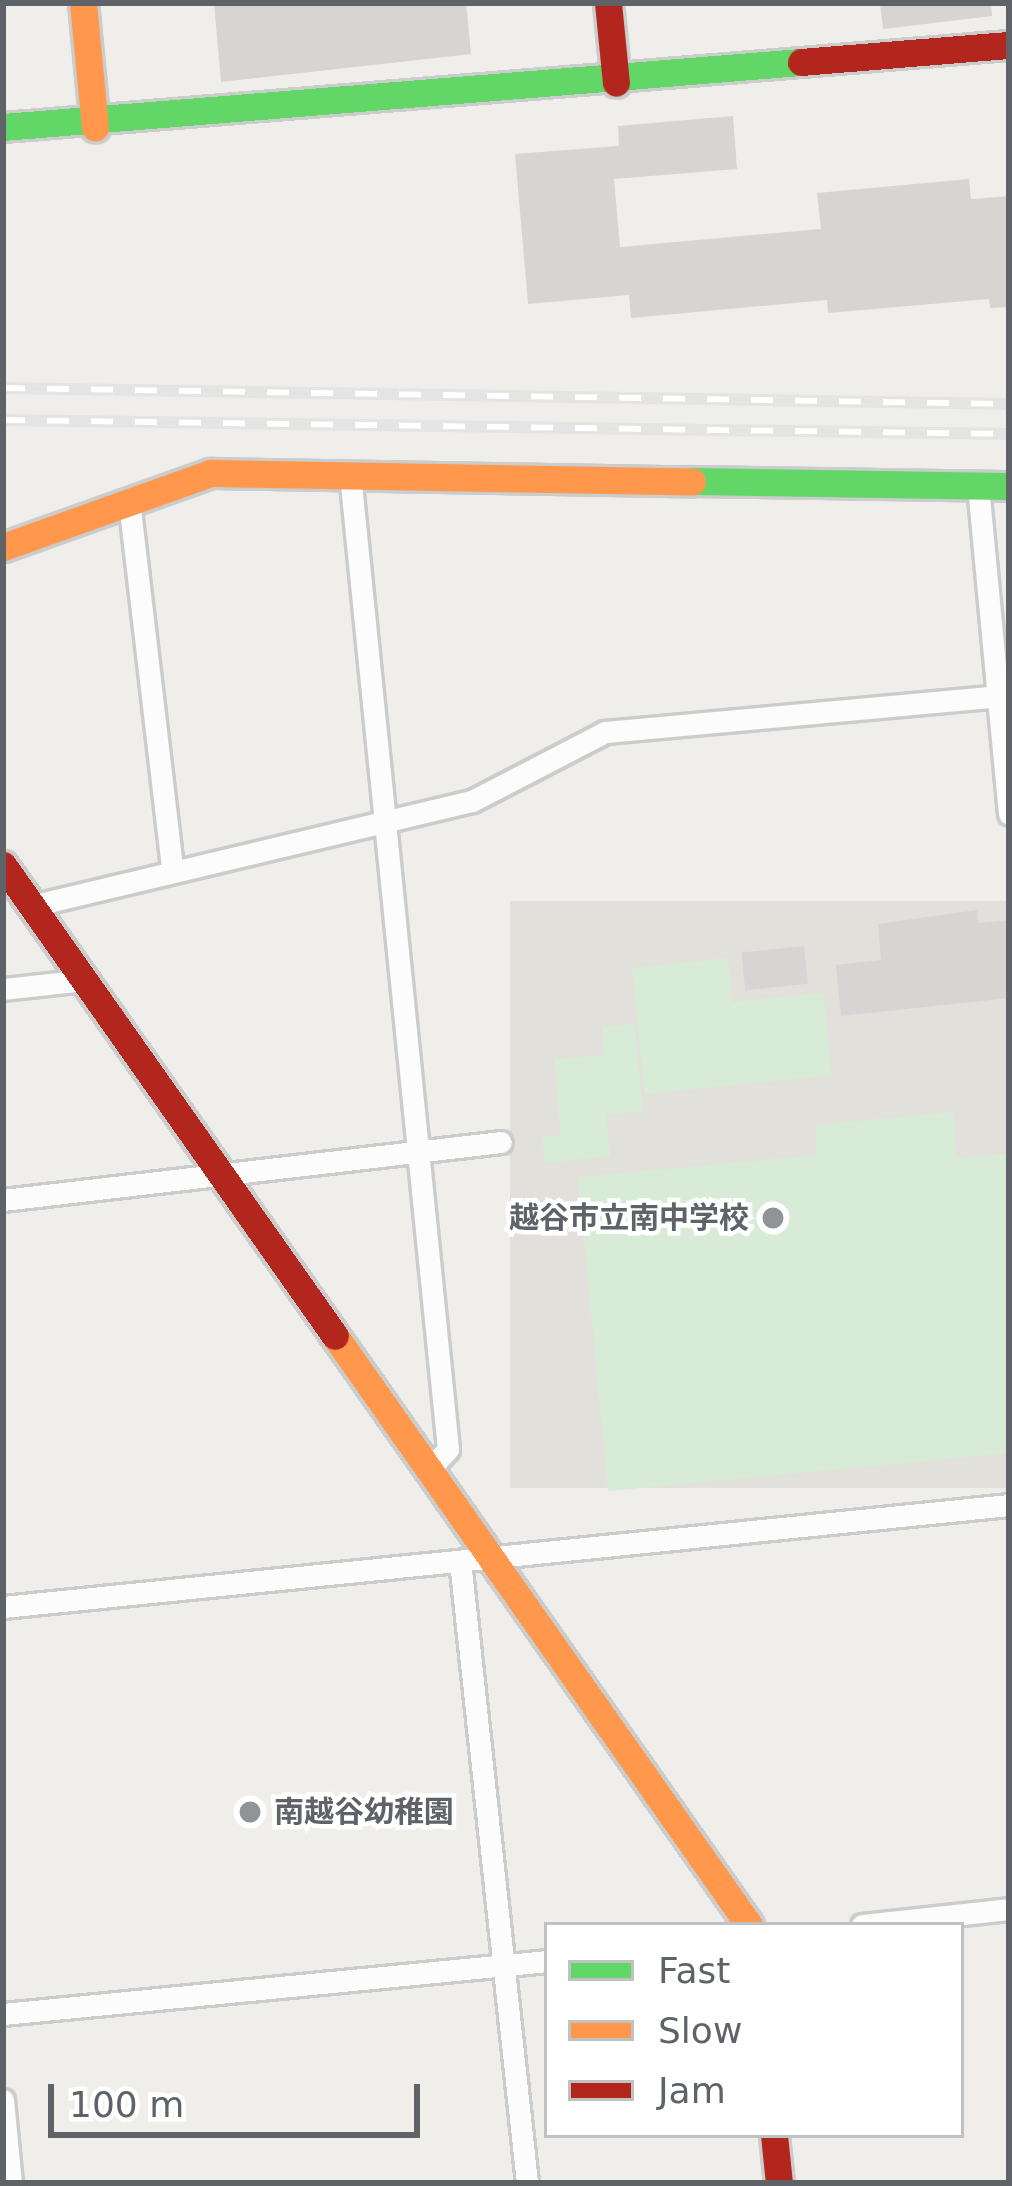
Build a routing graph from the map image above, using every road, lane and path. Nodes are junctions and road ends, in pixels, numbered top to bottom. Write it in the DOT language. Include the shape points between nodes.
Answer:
graph roads {
  1 [pos="83,3"];
  2 [pos="608,3"];
  3 [pos="1009,45"];
  4 [pos="616,83"];
  5 [pos="95,127"];
  6 [pos="3,128"];
  7 [pos="350,474"];
  8 [pos="978,486"];
  9 [pos="1009,486"];
  10 [pos="130,501"];
  11 [pos="3,547"];
  12 [pos="1002,695"];
  13 [pos="1009,814"];
  14 [pos="383,815"];
  15 [pos="3,865"];
  16 [pos="172,869"];
  17 [pos="31,905"];
  18 [pos="86,980"];
  19 [pos="3,989"];
  20 [pos="501,1142"];
  21 [pos="417,1155"];
  22 [pos="222,1178"];
  23 [pos="3,1200"];
  24 [pos="430,1469"];
  25 [pos="1009,1504"];
  26 [pos="490,1558"];
  27 [pos="460,1561"];
  28 [pos="3,1607"];
  29 [pos="1009,1909"];
  30 [pos="747,1922"];
  31 [pos="890,1922"];
  32 [pos="544,1960"];
  33 [pos="506,1965"];
  34 [pos="3,2014"];
  35 [pos="3,2100"];
  36 [pos="774,2138"];
  37 [pos="11,2183"];
  38 [pos="527,2183"];
  39 [pos="779,2183"];
  1 -- 5 [label="street"];
  2 -- 4 [label="street"];
  3 -- 4 [label="street"];
  4 -- 5 [label="street"];
  5 -- 6 [label="street"];
  7 -- 8 [label="street"];
  7 -- 10 [label="street" via="211,473"];
  7 -- 14 [label="street"];
  8 -- 9 [label="street"];
  8 -- 12 [label="street"];
  10 -- 11 [label="street"];
  10 -- 16 [label="street"];
  12 -- 13 [label="street"];
  12 -- 14 [label="street" via="605,732 472,800"];
  14 -- 16 [label="street"];
  14 -- 21 [label="street"];
  15 -- 17 [label="street"];
  16 -- 17 [label="street"];
  17 -- 18 [label="street"];
  18 -- 19 [label="street"];
  18 -- 22 [label="street"];
  20 -- 21 [label="street"];
  21 -- 22 [label="street"];
  21 -- 24 [label="street" via="448,1449"];
  22 -- 23 [label="street"];
  22 -- 24 [label="street"];
  24 -- 26 [label="street"];
  25 -- 26 [label="street"];
  26 -- 27 [label="street"];
  26 -- 30 [label="street"];
  27 -- 28 [label="street"];
  27 -- 33 [label="street"];
  29 -- 31 [label="street"];
  32 -- 33 [label="street"];
  33 -- 34 [label="street"];
  33 -- 38 [label="street"];
  35 -- 37 [label="street"];
  36 -- 39 [label="street"];
}
